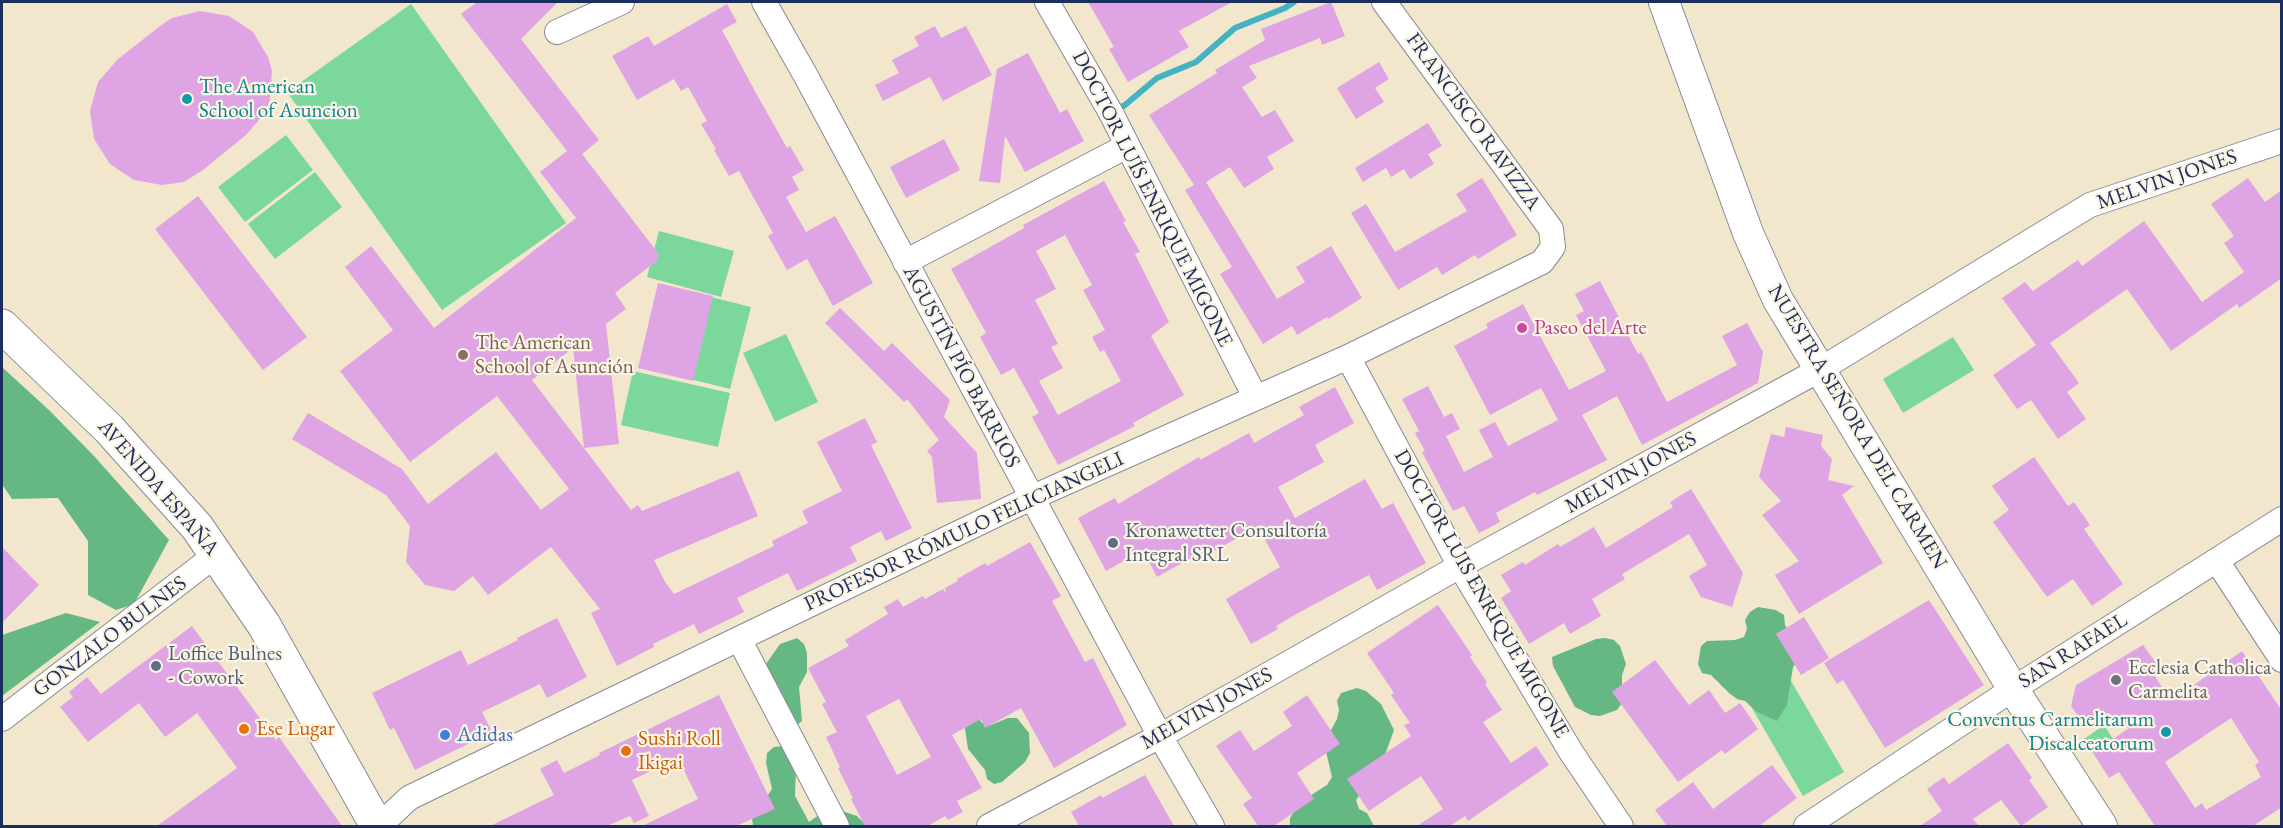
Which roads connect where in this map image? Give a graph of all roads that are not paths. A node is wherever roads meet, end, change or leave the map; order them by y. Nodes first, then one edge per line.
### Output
1 (622, 2) edge
2 (764, 2) edge
3 (1047, 2) edge
4 (1384, 2) edge
5 (1664, 2) edge
6 (557, 32) dead end
7 (2282, 141) edge
8 (1127, 146) junction
9 (1553, 247) joint
10 (905, 262) junction
11 (2, 326) edge
12 (1348, 357) junction
13 (1821, 369) junction
14 (1255, 397) junction
15 (1031, 498) junction
16 (2282, 519) edge
17 (217, 554) junction
18 (2217, 561) junction
19 (1460, 566) junction
20 (739, 639) junction
21 (2282, 660) edge
22 (2013, 689) junction
23 (2, 719) edge
24 (1160, 736) junction
25 (378, 826) edge
26 (837, 826) edge
27 (989, 826) edge
28 (1212, 826) edge
29 (1621, 826) edge
30 (1806, 826) edge
31 (2102, 826) edge

1 - 6 street
2 - 10 street, AGUSTÍN PÍO BARRIOS
3 - 8 street, DOCTOR LUÍS ENRIQUE MIGONE
4 - 9 street, FRANCISCO RAVIZZA
5 - 13 street, NUESTRA SEÑORA DEL CARMEN
7 - 13 street, MELVIN JONES
8 - 10 street
8 - 14 street, DOCTOR LUÍS ENRIQUE MIGONE
9 - 12 street, PROFESOR RÓMULO FELICIANGELI
10 - 15 street, AGUSTÍN PÍO BARRIOS
11 - 17 main road, AVENIDA ESPAÑA
12 - 14 street, PROFESOR RÓMULO FELICIANGELI
12 - 19 street, DOCTOR LUIS ENRIQUE MIGONE
13 - 19 street, MELVIN JONES
13 - 22 street, NUESTRA SEÑORA DEL CARMEN
14 - 15 street, PROFESOR RÓMULO FELICIANGELI
15 - 20 street, PROFESOR RÓMULO FELICIANGELI
15 - 24 street, AGUSTÍN PÍO BARRIOS
16 - 18 street, SAN RAFAEL
17 - 23 street, GONZALO BULNES
17 - 25 main road, AVENIDA ESPAÑA
18 - 21 street
18 - 22 street, SAN RAFAEL
19 - 24 street, MELVIN JONES
19 - 29 street, DOCTOR LUIS ENRIQUE MIGONE
20 - 25 street, PROFESOR RÓMULO FELICIANGELI
20 - 26 street
22 - 30 street, SAN RAFAEL
22 - 31 street, NUESTRA SEÑORA DEL CARMEN
24 - 27 street, MELVIN JONES
24 - 28 street, AGUSTÍN PÍO BARRIOS

